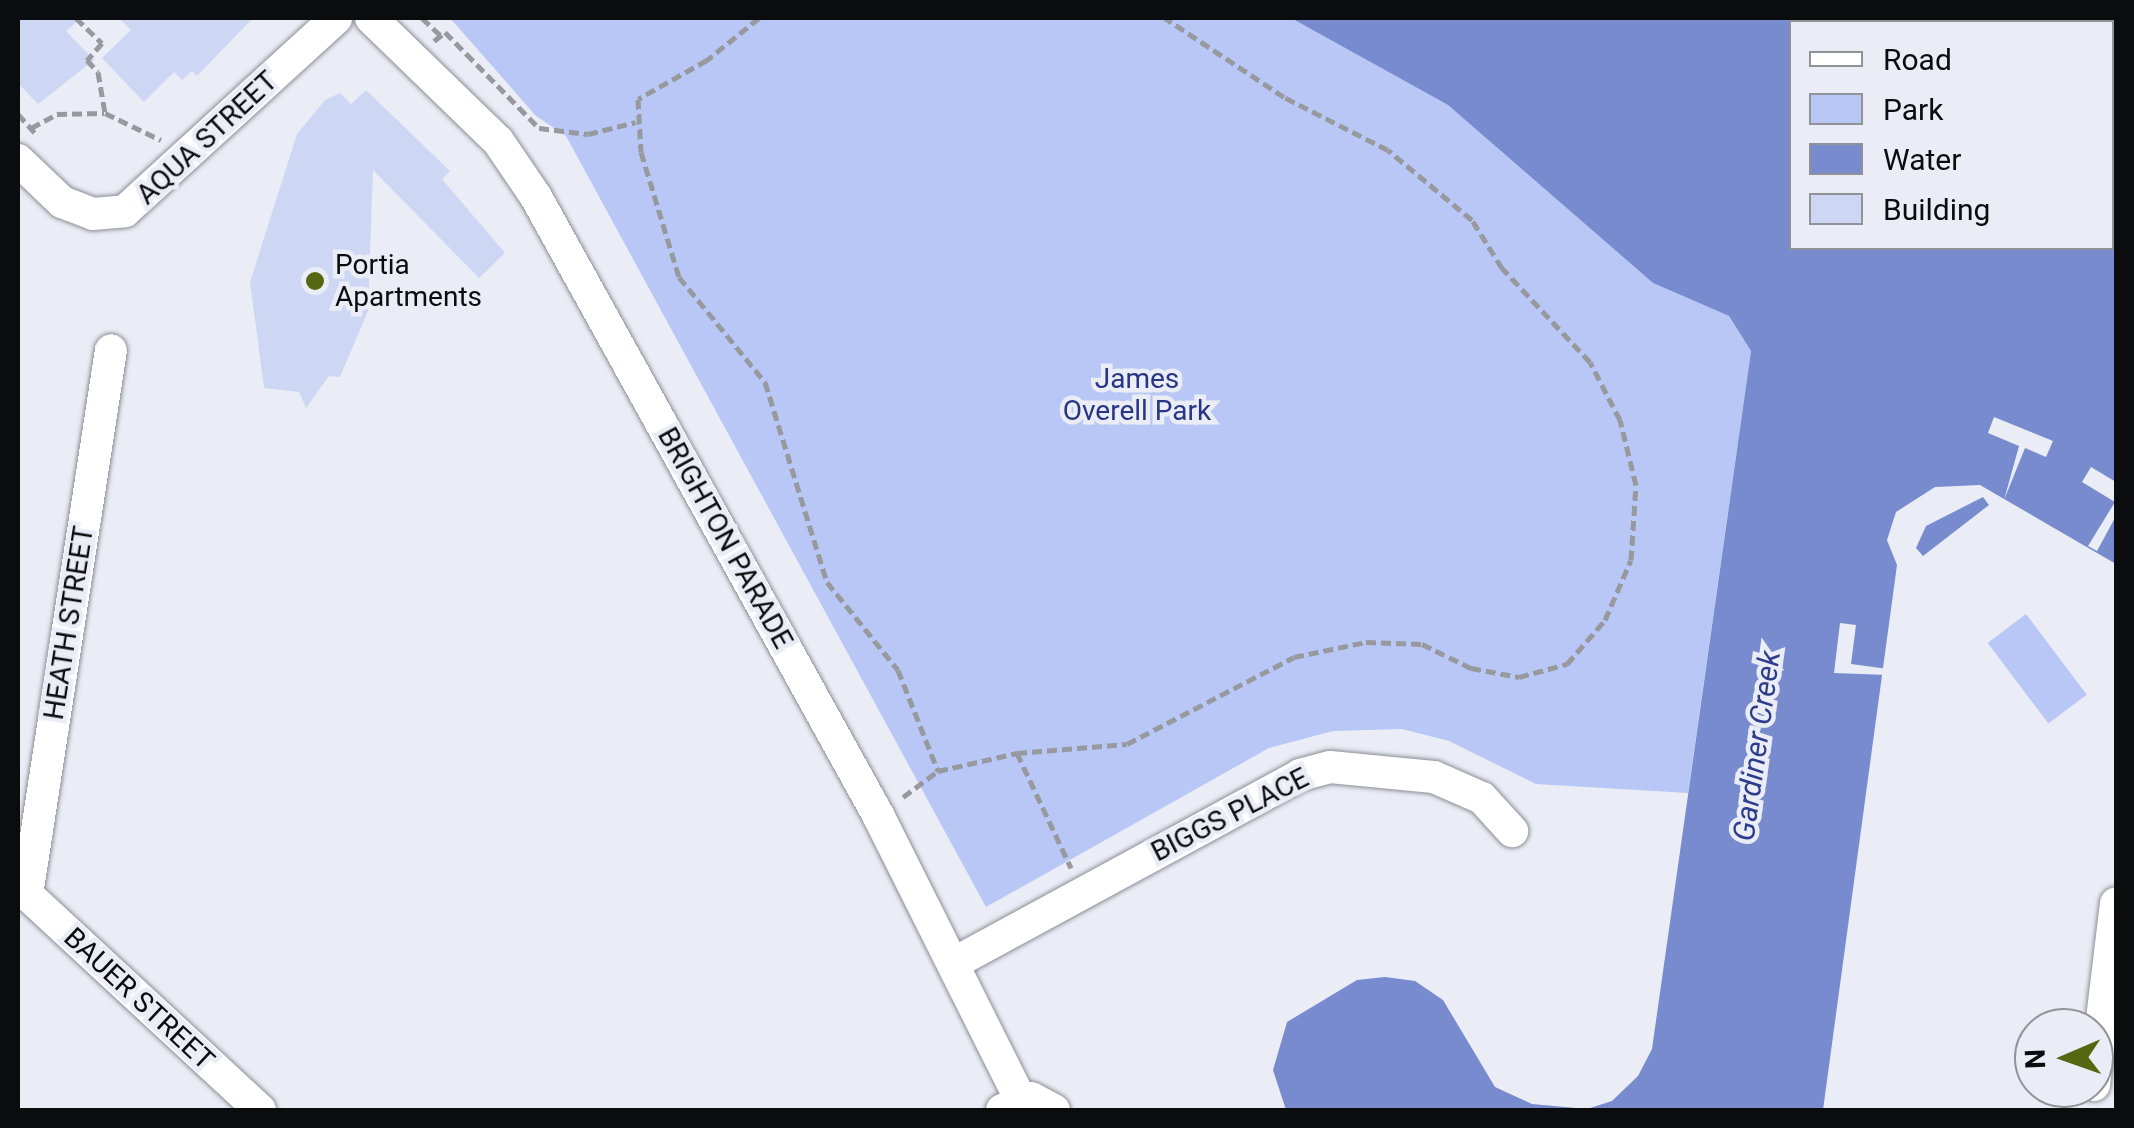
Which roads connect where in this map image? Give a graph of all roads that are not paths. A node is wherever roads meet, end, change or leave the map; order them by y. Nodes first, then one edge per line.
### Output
1 (336, 18) edge
2 (371, 18) edge
3 (30, 150) edge
4 (111, 350) dead end
5 (1512, 831) dead end
6 (22, 891) edge
7 (2116, 903) edge
8 (956, 962) junction
9 (2110, 1008) edge
10 (1011, 1105) edge
11 (260, 1110) edge
12 (1054, 1110) edge

1 - 3 street, AQUA STREET
2 - 8 street, BRIGHTON PARADE
4 - 6 street, HEATH STREET
5 - 8 street, BIGGS PLACE
6 - 11 street, BAUER STREET
7 - 9 street
8 - 10 street, BRIGHTON PARADE
10 - 12 street

